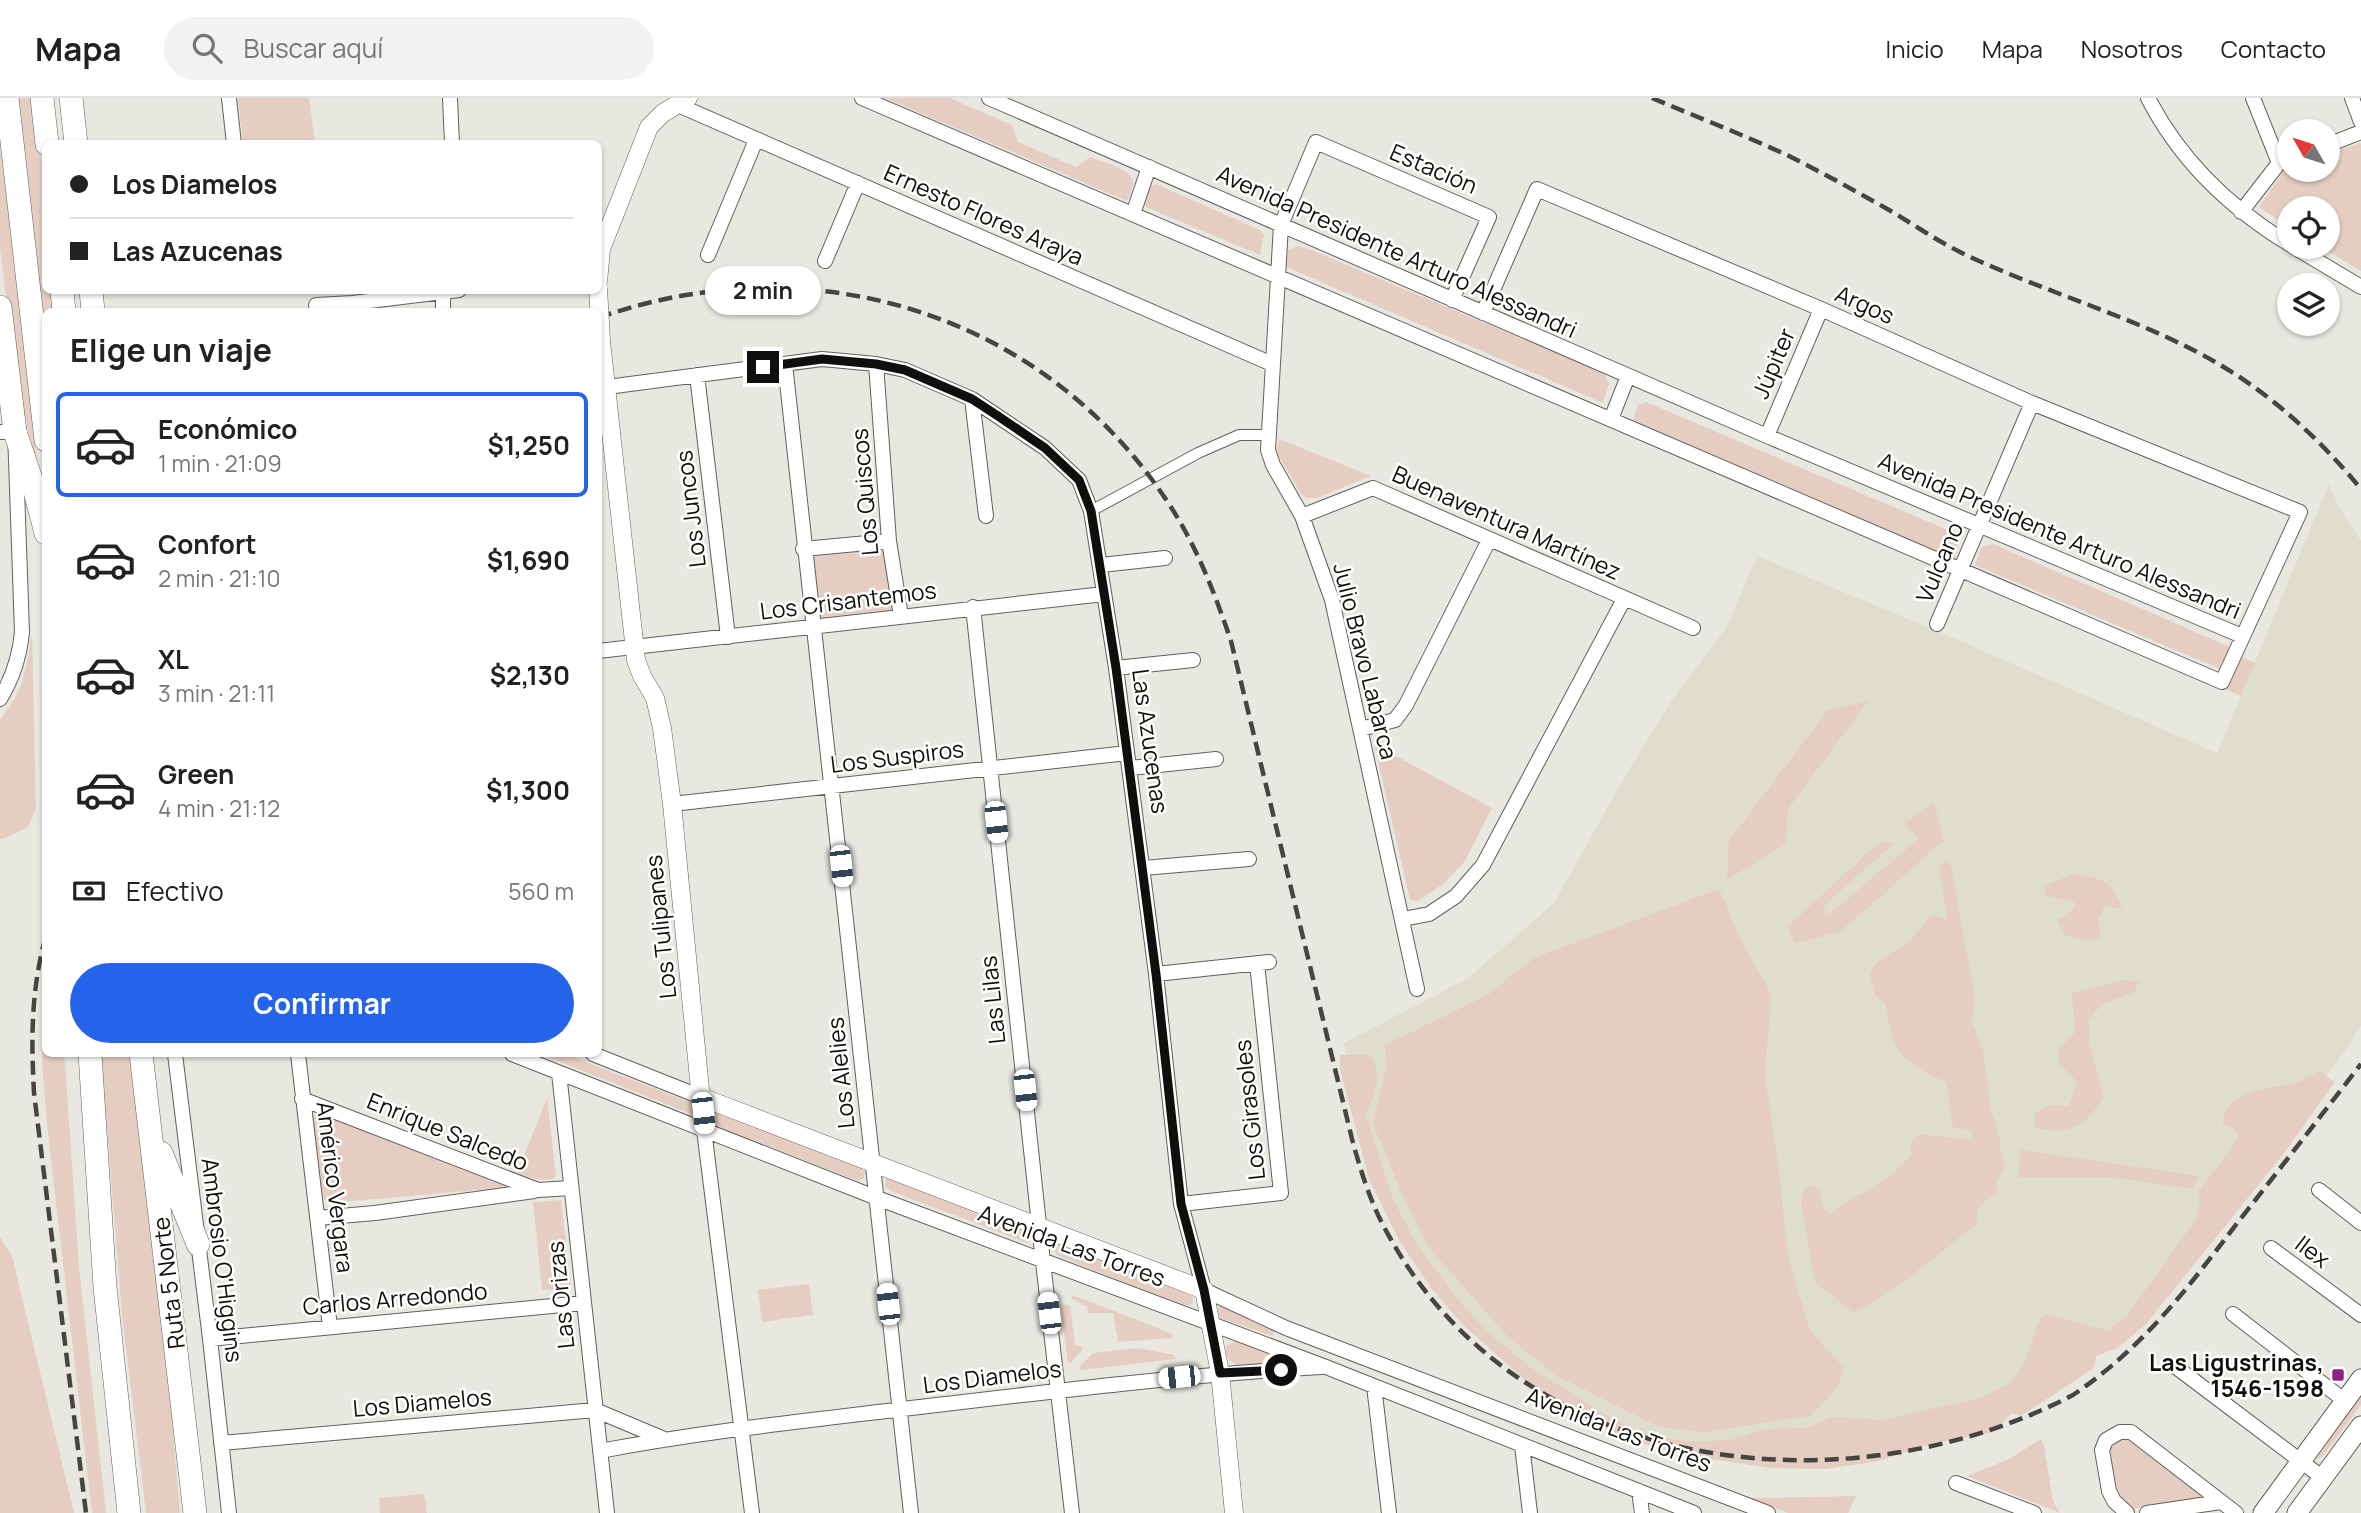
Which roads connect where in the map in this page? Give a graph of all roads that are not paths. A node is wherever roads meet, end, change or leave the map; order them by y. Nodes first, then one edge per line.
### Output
1 (7, 98) edge
2 (42, 98) edge
3 (71, 98) edge
4 (229, 98) edge
5 (450, 98) edge
6 (862, 98) edge
7 (989, 98) edge
8 (2148, 98) edge
9 (2253, 98) edge
10 (2352, 98) edge
11 (683, 102) edge
12 (2361, 122) edge
13 (2361, 132) edge
14 (47, 140) edge
15 (76, 140) edge
16 (234, 140) edge
17 (452, 140) edge
18 (2340, 140) edge
19 (756, 141) junction
20 (2277, 148) edge
21 (1149, 167) junction
22 (2277, 170) edge
23 (858, 183) junction
24 (2241, 212) junction
25 (1133, 214) junction
26 (1281, 225) junction
27 (2277, 237) edge
28 (602, 246) edge
29 (708, 255) dead end
30 (2314, 259) edge
31 (825, 261) dead end
32 (1279, 277) junction
33 (2361, 287) edge
34 (437, 294) edge
35 (1452, 300) junction
36 (316, 305) dead end
37 (0, 307) edge
38 (353, 307) edge
39 (1821, 309) junction
40 (1483, 313) junction
41 (602, 349) edge
42 (785, 364) junction
43 (876, 364) junction
44 (1272, 364) junction
45 (697, 375) junction
46 (1628, 376) junction
47 (607, 387) junction
48 (972, 399) junction
49 (2032, 403) junction
50 (42, 405) edge
51 (1611, 419) junction
52 (7, 432) edge
53 (1268, 435) junction
54 (1767, 436) junction
55 (1091, 511) junction
56 (986, 516) dead end
57 (1302, 516) junction
58 (42, 518) edge
59 (1979, 526) junction
60 (1489, 540) junction
61 (889, 541) junction
62 (803, 549) junction
63 (1164, 558) dead end
64 (1101, 565) junction
65 (1960, 569) junction
66 (1104, 594) junction
67 (1624, 598) junction
68 (973, 607) junction
69 (901, 616) junction
70 (1937, 624) dead end
71 (813, 628) junction
72 (1693, 628) dead end
73 (2242, 636) junction
74 (728, 637) junction
75 (634, 647) junction
76 (602, 650) edge
77 (16, 659) junction
78 (0, 660) edge
79 (1193, 660) dead end
80 (1116, 668) junction
81 (0, 699) edge
82 (1361, 729) junction
83 (1127, 753) junction
84 (1216, 759) dead end
85 (990, 768) junction
86 (1130, 768) junction
87 (833, 786) junction
88 (672, 804) junction
89 (1249, 859) dead end
90 (1143, 868) junction
91 (1403, 919) junction
92 (1156, 974) junction
93 (1416, 989) dead end
94 (90, 1057) edge
95 (141, 1057) edge
96 (175, 1057) edge
97 (298, 1057) edge
98 (530, 1057) edge
99 (601, 1057) edge
100 (559, 1073) junction
101 (701, 1097) junction
102 (302, 1099) junction
103 (151, 1126) junction
104 (704, 1130) junction
105 (872, 1162) junction
106 (571, 1188) junction
107 (2319, 1190) dead end
108 (538, 1191) junction
109 (877, 1198) junction
110 (1181, 1204) junction
111 (317, 1218) junction
112 (2361, 1223) edge
113 (1039, 1225) junction
114 (198, 1244) junction
115 (2271, 1248) dead end
116 (1043, 1262) junction
117 (1204, 1290) junction
118 (583, 1303) junction
119 (2233, 1314) dead end
120 (2361, 1315) edge
121 (1212, 1323) junction
122 (330, 1327) junction
123 (211, 1339) junction
124 (1326, 1367) junction
125 (2176, 1367) dead end
126 (1220, 1373) junction
127 (2361, 1379) edge
128 (1374, 1386) junction
129 (1059, 1390) junction
130 (2345, 1401) junction
131 (595, 1410) junction
132 (899, 1410) junction
133 (2361, 1426) edge
134 (743, 1428) junction
135 (664, 1439) junction
136 (221, 1443) junction
137 (1522, 1445) junction
138 (600, 1451) junction
139 (2301, 1461) junction
140 (2323, 1478) junction
141 (1956, 1483) dead end
142 (1639, 1491) junction
143 (2221, 1503) junction
144 (1765, 1512) edge
145 (129, 1513) edge
146 (195, 1513) edge
147 (229, 1513) edge
148 (607, 1513) edge
149 (752, 1513) edge
150 (911, 1513) edge
151 (1072, 1513) edge
152 (1234, 1513) edge
153 (1389, 1513) edge
154 (1530, 1513) edge
155 (1642, 1513) edge
156 (1695, 1513) edge
157 (2034, 1513) edge
158 (2127, 1513) edge
159 (2147, 1513) edge
160 (2236, 1513) edge
161 (2263, 1513) edge
162 (2297, 1513) edge

1 - 50 main road
2 - 14 main road
3 - 15 main road
4 - 16 street
5 - 17 street
6 - 25 street, Avenida Presidente Arturo Alessandri
7 - 21 street, Avenida Presidente Arturo Alessandri
8 - 24 street
9 - 20 street
10 - 12 street
11 - 19 street, Ernesto Flores Araya
11 - 28 street
13 - 18 street
19 - 23 street, Ernesto Flores Araya
19 - 29 street
21 - 25 street
21 - 26 street, Avenida Presidente Arturo Alessandri
22 - 24 street
23 - 31 street
23 - 44 street, Ernesto Flores Araya
24 - 27 street
25 - 32 street, Avenida Presidente Arturo Alessandri
26 - 32 street, Julio Bravo Labarca
26 - 35 street, Avenida Presidente Arturo Alessandri
26 - 35 street, Estación
30 - 33 street
32 - 44 street, Julio Bravo Labarca
32 - 51 street, Avenida Presidente Arturo Alessandri
34 - 38 street
35 - 40 street, Avenida Presidente Arturo Alessandri
36 - 38 street
37 - 52 main road
39 - 40 street, Argos
39 - 49 street, Argos
39 - 54 street, Júpiter
40 - 46 street, Avenida Presidente Arturo Alessandri
41 - 47 street, Los Tulipanes, bridge
42 - 43 street, Las Azucenas
42 - 45 street, Las Azucenas
42 - 62 street, Los Alelies
43 - 48 street, Las Azucenas
43 - 61 street, Los Quiscos
44 - 53 street, Julio Bravo Labarca
45 - 47 street, Las Azucenas
45 - 74 street, Los Juncos
46 - 51 street
46 - 54 street, Avenida Presidente Arturo Alessandri
47 - 75 street, Los Tulipanes
48 - 55 street, Las Azucenas
48 - 56 street
49 - 59 street, Vulcano
49 - 73 street, Argos
51 - 65 street, Avenida Presidente Arturo Alessandri
52 - 58 main road
52 - 77 street
53 - 55 street
53 - 57 street, Julio Bravo Labarca
54 - 59 street, Avenida Presidente Arturo Alessandri
55 - 64 street, Las Azucenas
57 - 60 street, Buenaventura Martínez
57 - 82 street, Julio Bravo Labarca
59 - 65 street, Vulcano
59 - 73 street, Avenida Presidente Arturo Alessandri
60 - 67 street, Buenaventura Martínez
60 - 82 street
61 - 62 street
61 - 69 street, Los Quiscos
62 - 71 street, Los Alelies
63 - 64 street
64 - 66 street, Las Azucenas
65 - 70 street, Vulcano
65 - 73 street, Avenida Presidente Arturo Alessandri
66 - 68 street, Los Crisantemos
66 - 80 street, Las Azucenas
67 - 72 street, Buenaventura Martínez
67 - 91 street
68 - 69 street, Los Crisantemos
68 - 85 street, Las Lilas
69 - 71 street, Los Crisantemos
71 - 74 street, Los Crisantemos
71 - 87 street, Los Alelies
74 - 75 street, Los Crisantemos
75 - 76 street, Los Crisantemos
75 - 88 street, Los Tulipanes
77 - 78 street
77 - 81 street
79 - 80 street
80 - 83 street, Las Azucenas
82 - 91 street, Julio Bravo Labarca
83 - 85 street, Los Suspiros
83 - 86 street, Las Azucenas
84 - 86 street
85 - 87 street, Los Suspiros
85 - 113 street, Las Lilas
86 - 90 street, Las Azucenas
87 - 88 street, Los Suspiros
87 - 105 street, Los Alelies
88 - 101 street, Los Tulipanes
89 - 90 street
90 - 92 street, Las Azucenas
91 - 93 street, Julio Bravo Labarca
92 - 110 street, Las Azucenas
92 - 110 street, Los Girasoles
94 - 145 main road
95 - 103 main road, Ruta 5 Norte
96 - 114 street, Ambrosio O'Higgins
97 - 102 street, Américo Vergara
98 - 100 street, Avenida Las Torres
99 - 101 street, Avenida Las Torres
100 - 104 street, Avenida Las Torres
100 - 106 street, Las Orizas
101 - 104 street, Los Tulipanes
101 - 105 street, Avenida Las Torres
102 - 108 street, Enrique Salcedo
102 - 111 street, Américo Vergara
103 - 114 main road
103 - 146 main road, Ruta 5 Norte
104 - 109 street, Avenida Las Torres
104 - 134 street, Los Tulipanes
105 - 109 street, Los Alelies
105 - 113 street, Avenida Las Torres
106 - 108 street, Enrique Salcedo
106 - 118 street, Las Orizas
107 - 112 street
108 - 111 street, Enrique Salcedo
109 - 116 street, Avenida Las Torres
109 - 132 street, Los Alelies
110 - 117 street, Las Azucenas
111 - 122 street, Américo Vergara
113 - 116 street, Las Lilas
113 - 117 street, Avenida Las Torres
114 - 123 street, Ambrosio O'Higgins
115 - 120 street, Ilex
116 - 121 street, Avenida Las Torres
116 - 129 street, Las Lilas
117 - 121 street, Las Azucenas
117 - 144 street, Avenida Las Torres
118 - 122 street, Carlos Arredondo
118 - 131 street, Las Orizas
119 - 130 street
121 - 124 street, Avenida Las Torres
121 - 126 street, Las Azucenas
122 - 123 street, Carlos Arredondo
123 - 136 street, Ambrosio O'Higgins
124 - 126 street, Los Diamelos
124 - 128 street, Avenida Las Torres
125 - 139 street
126 - 129 street, Los Diamelos
126 - 152 street, Las Azucenas
127 - 130 main road
128 - 137 street, Avenida Las Torres
128 - 153 street
129 - 132 street, Los Diamelos
129 - 151 street, Las Lilas
130 - 139 main road
131 - 135 street, Los Diamelos
131 - 136 street, Los Diamelos
131 - 138 street, Las Orizas
132 - 134 street, Los Diamelos
132 - 150 street, Los Alelies
133 - 140 main road
134 - 135 street, Los Diamelos
134 - 149 street, Los Tulipanes
135 - 138 street, Los Diamelos
136 - 147 street, Ambrosio O'Higgins
137 - 142 street, Avenida Las Torres
137 - 154 street
138 - 148 street, Las Orizas
139 - 140 street
139 - 161 main road
140 - 162 main road
141 - 157 street
142 - 155 street
142 - 156 street, Avenida Las Torres
143 - 158 street
143 - 159 street
143 - 160 street

